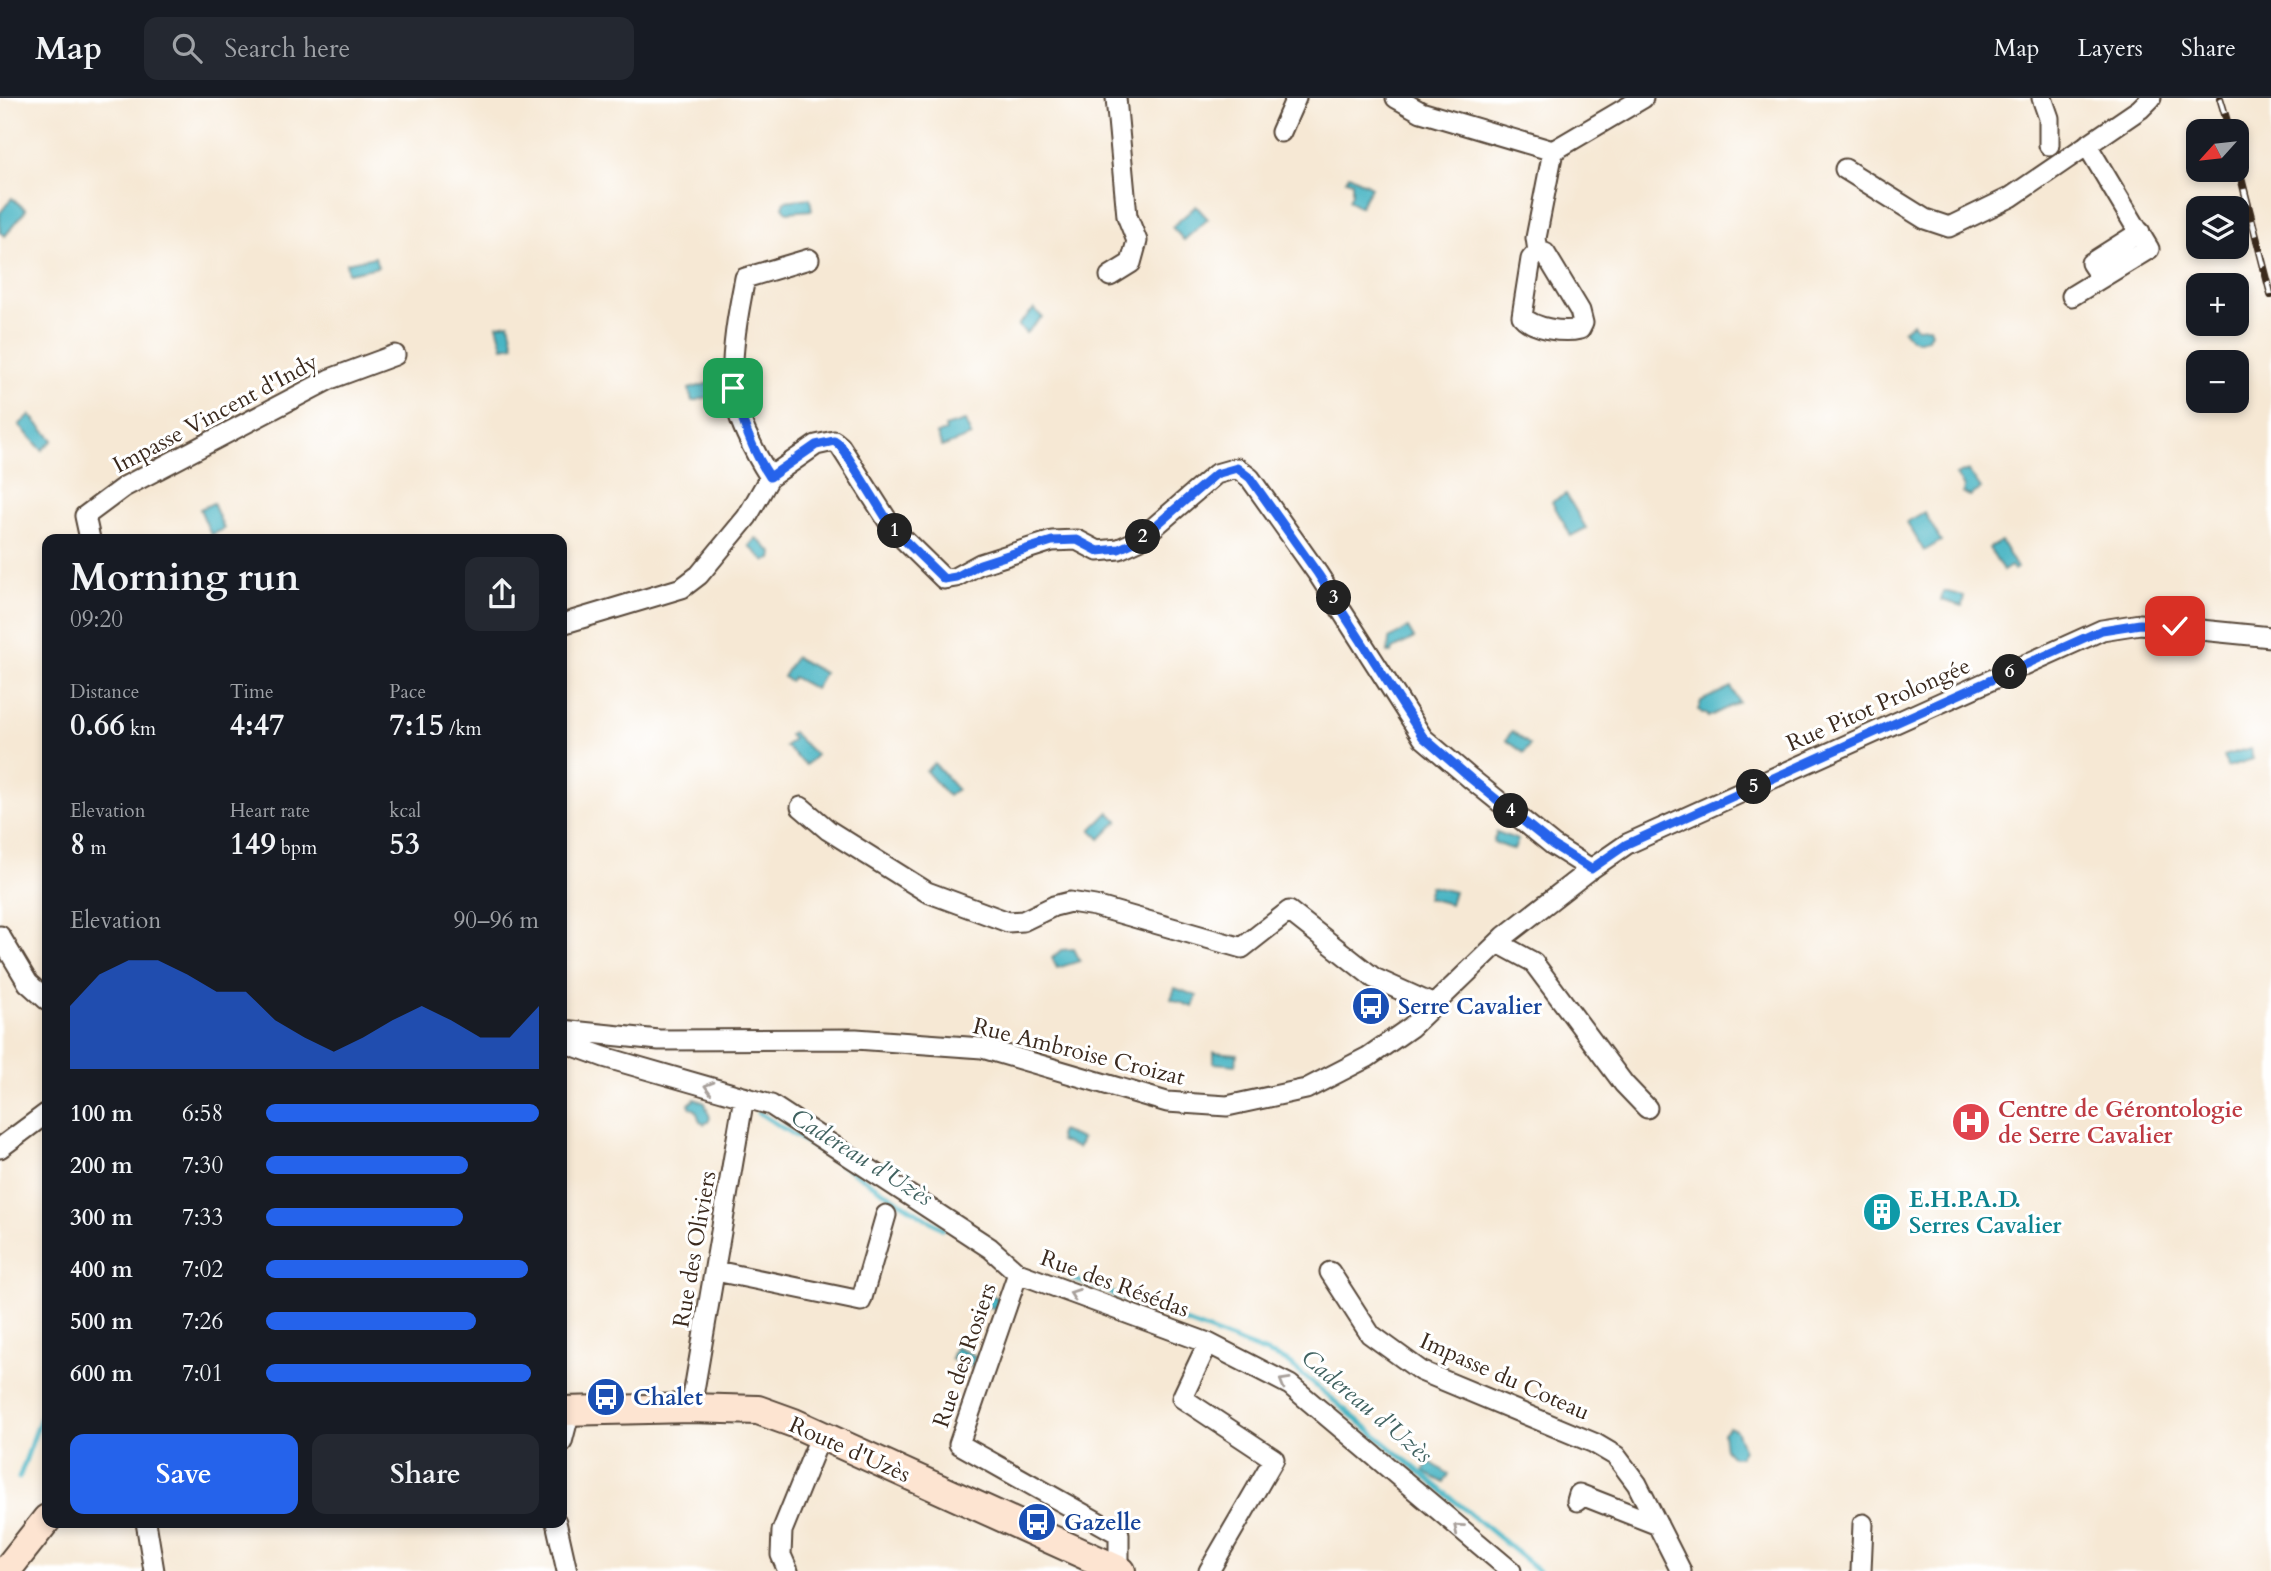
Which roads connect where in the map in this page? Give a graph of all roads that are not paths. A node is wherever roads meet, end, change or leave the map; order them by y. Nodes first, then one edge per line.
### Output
1 (1116, 98) edge
2 (1296, 98) edge
3 (1396, 98) edge
4 (1643, 98) edge
5 (2042, 98) edge
6 (2144, 102) edge
7 (1281, 132) dead end
8 (2049, 145) dead end
9 (2087, 145) junction
10 (1553, 151) junction
11 (1845, 169) dead end
12 (1538, 251) dead end
13 (809, 259) dead end
14 (1110, 276) dead end
15 (2072, 296) dead end
16 (395, 355) dead end
17 (770, 477) junction
18 (89, 534) edge
19 (567, 622) edge
20 (2271, 637) edge
21 (801, 807) dead end
22 (1591, 869) junction
23 (0, 936) edge
24 (1498, 943) junction
25 (42, 996) edge
26 (1434, 1005) junction
27 (567, 1031) edge
28 (567, 1042) edge
29 (744, 1097) junction
30 (1647, 1108) dead end
31 (42, 1117) edge
32 (0, 1148) edge
33 (886, 1215) dead end
34 (716, 1271) junction
35 (1330, 1272) dead end
36 (1018, 1273) junction
37 (1208, 1343) junction
38 (691, 1408) junction
39 (567, 1411) edge
40 (821, 1435) junction
41 (1577, 1502) dead end
42 (1863, 1524) dead end
43 (42, 1525) edge
44 (1658, 1525) junction
45 (147, 1528) edge
46 (557, 1528) edge
47 (7, 1568) edge
48 (1119, 1570) edge
49 (154, 1571) edge
50 (567, 1571) edge
51 (788, 1571) edge
52 (1209, 1571) edge
53 (1511, 1571) edge
54 (1681, 1571) edge
55 (1861, 1571) edge

1 - 14 street
2 - 7 street
3 - 10 street
4 - 10 street
5 - 8 street
6 - 9 street
9 - 11 street
9 - 15 street
10 - 12 street
13 - 17 street
16 - 18 street, Impasse Vincent d'Indy
17 - 19 street
17 - 22 street
20 - 22 street, Rue Pitot Prolongée
21 - 26 street
22 - 24 street, Rue Ambroise Croizat
23 - 25 street
24 - 26 street, Rue Ambroise Croizat
24 - 30 street
26 - 27 street, Rue Ambroise Croizat
29 -> 28 street, Rue des Résédas
29 - 34 street, Rue des Oliviers
29 - 36 street, Rue des Résédas
31 - 32 street
33 - 34 street
34 - 38 street, Rue des Oliviers
35 - 44 street, Impasse du Coteau
37 -> 36 street, Rue des Résédas
36 - 48 street, Rue des Rosiers
37 - 52 street
53 -> 37 street, Rue des Résédas
38 - 39 main road, Route d'Uzès
38 - 40 main road, Route d'Uzès
40 - 48 main road, Route d'Uzès
40 - 51 street
41 - 44 street
42 - 55 street
43 - 47 main road
44 - 54 street, Impasse du Coteau
45 - 49 street
46 - 50 street

